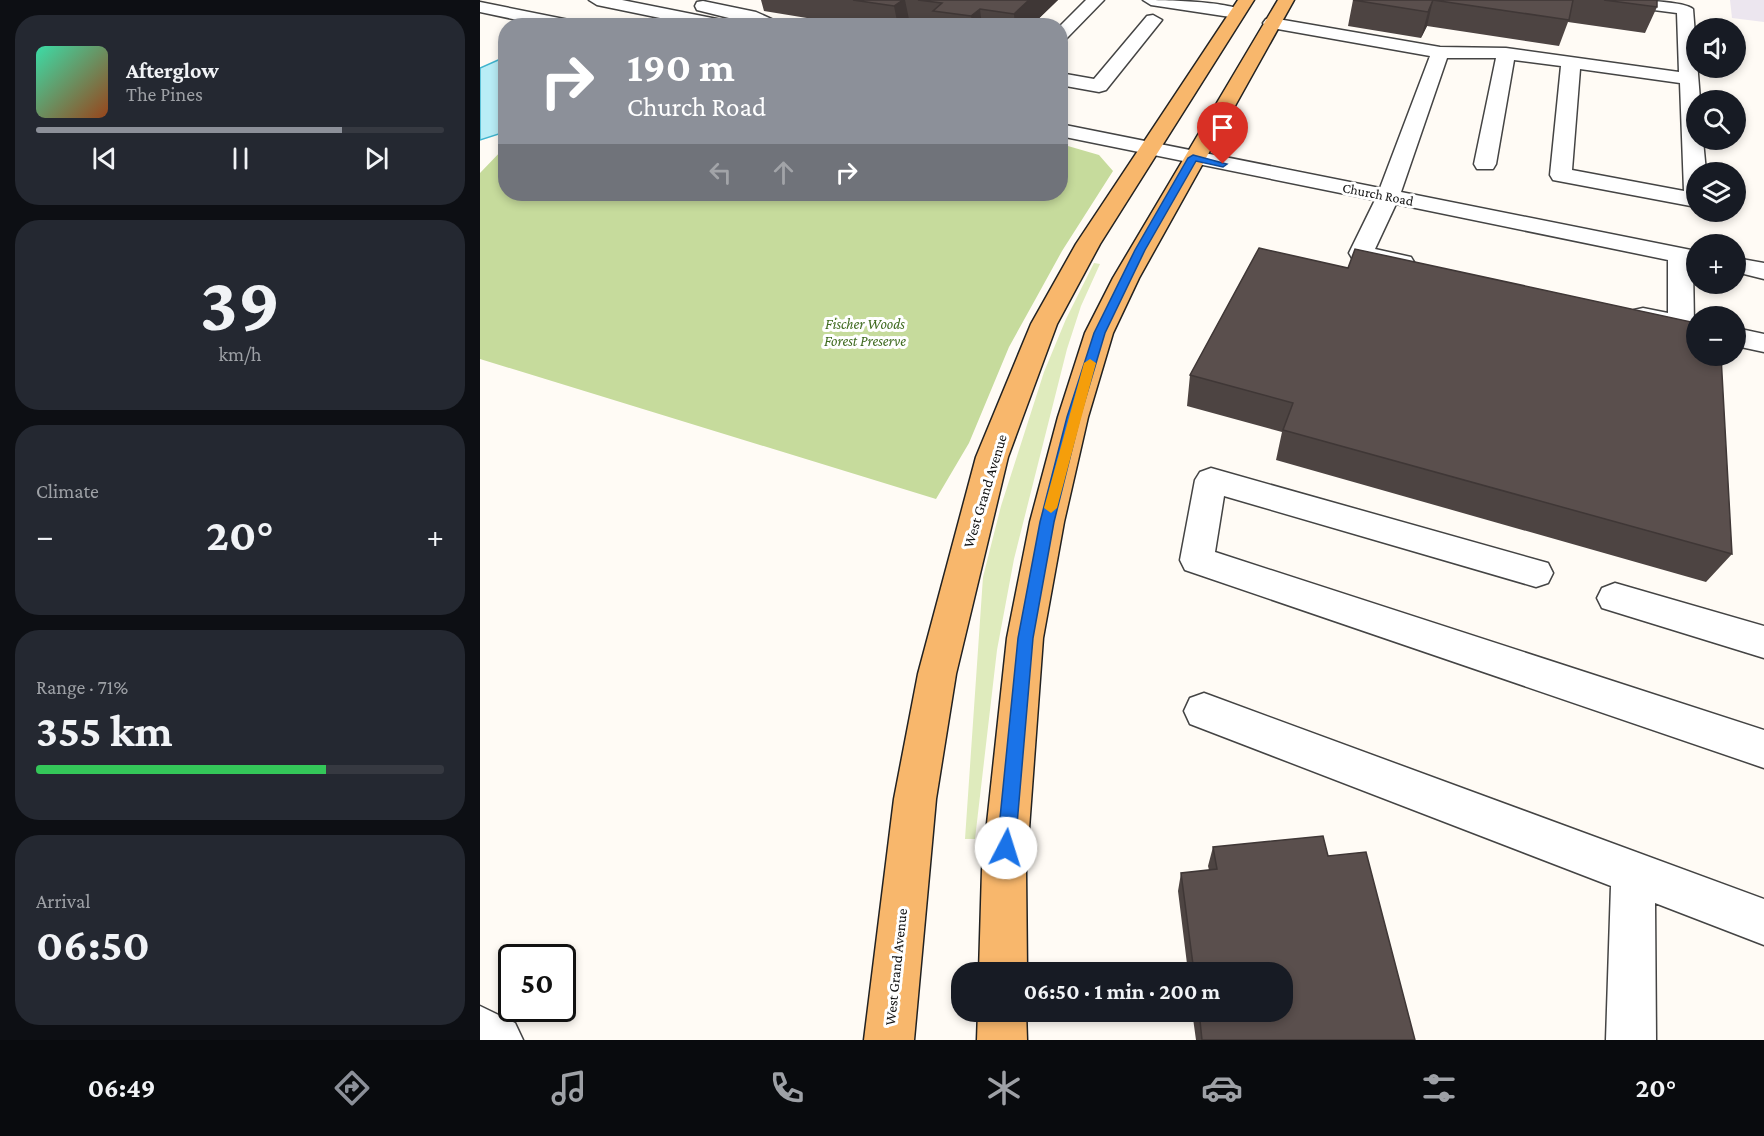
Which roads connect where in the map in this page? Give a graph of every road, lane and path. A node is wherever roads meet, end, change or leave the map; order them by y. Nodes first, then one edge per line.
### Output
1 (533, 0) edge
2 (597, 0) edge
3 (672, 0) edge
4 (1096, 0) edge
5 (1151, 0) edge
6 (1286, 0) edge
7 (1615, 0) edge
8 (766, 5) dead end
9 (1241, 6) edge
10 (480, 8) edge
11 (514, 14) junction
12 (750, 16) junction
13 (534, 18) edge
14 (688, 18) edge
15 (746, 18) edge
16 (756, 18) edge
17 (1153, 20) dead end
18 (1272, 23) junction
19 (1068, 26) edge
20 (1440, 52) junction
21 (1506, 53) junction
22 (1571, 62) junction
23 (1689, 79) junction
24 (1068, 80) edge
25 (1068, 132) edge
26 (1148, 149) junction
27 (1193, 158) junction
28 (1694, 162) edge
29 (1485, 164) dead end
30 (1388, 196) junction
31 (1686, 196) edge
32 (1686, 256) edge
33 (1429, 268) edge
34 (1746, 268) edge
35 (1764, 271) edge
36 (1624, 312) edge
37 (1686, 325) edge
38 (1746, 339) edge
39 (1764, 343) edge
40 (1536, 573) dead end
41 (1615, 598) dead end
42 (1764, 642) edge
43 (1204, 711) dead end
44 (1764, 749) edge
45 (1633, 872) junction
46 (1764, 922) edge
47 (1003, 962) edge
48 (1002, 1022) edge
49 (480, 1031) edge
50 (498, 1040) edge
51 (889, 1040) edge
52 (1002, 1040) edge
53 (1631, 1040) edge

1 - 11 street
2 - 14 street
3 - 12 street
4 - 19 street
5 - 9 street
6 - 18 main road
7 - 23 street
8 - 12 street
9 - 26 main road, West Grand Avenue
10 - 11 street
11 - 13 street
12 - 15 street
12 - 16 street
17 - 24 street
18 - 20 street
18 - 27 main road
20 - 21 street
20 - 30 street
21 - 22 street
21 - 29 street
22 - 23 street
22 - 31 street
23 - 28 street
25 - 26 street, Church Road
26 - 27 street, Church Road
26 - 51 main road, West Grand Avenue
27 - 30 street, Church Road
27 - 47 main road
30 - 32 street, Church Road
30 - 33 street
34 - 35 street
36 - 37 street
38 - 39 street
40 - 44 street
41 - 42 street
43 - 45 street
45 - 46 street
45 - 53 street
48 - 52 main road
49 - 50 street

